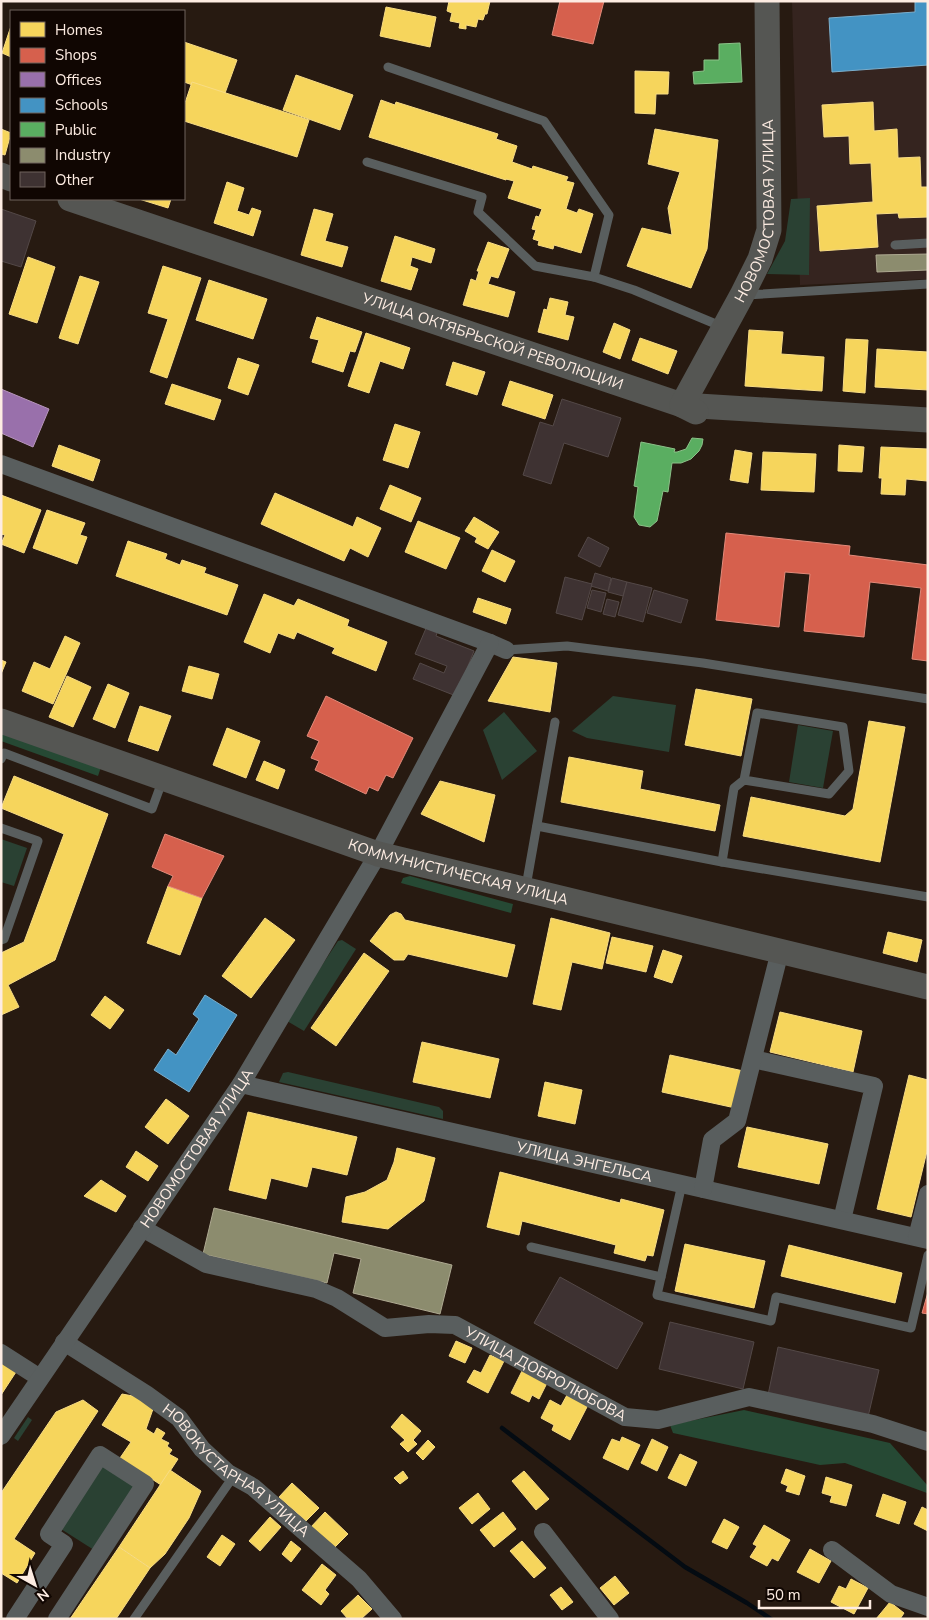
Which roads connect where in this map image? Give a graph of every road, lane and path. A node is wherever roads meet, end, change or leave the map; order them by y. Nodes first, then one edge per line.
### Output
1 (767, 1) edge
2 (388, 68) dead end
3 (367, 162) dead end
4 (73, 200) edge
5 (928, 243) edge
6 (895, 245) dead end
7 (594, 277) junction
8 (928, 284) edge
9 (742, 295) junction
10 (723, 327) junction
11 (682, 405) junction
12 (928, 420) edge
13 (928, 429) edge
14 (1, 464) edge
15 (498, 646) junction
16 (928, 700) edge
17 (1, 721) edge
18 (555, 722) dead end
19 (1, 759) edge
20 (163, 778) junction
21 (744, 780) junction
22 (537, 826) junction
23 (1, 828) edge
24 (378, 854) junction
25 (722, 862) junction
26 (527, 881) dead end
27 (928, 897) edge
28 (1, 940) edge
29 (780, 951) junction
30 (928, 987) edge
31 (753, 1059) junction
32 (241, 1084) junction
33 (682, 1184) junction
34 (703, 1189) junction
35 (928, 1194) edge
36 (842, 1220) junction
37 (142, 1228) junction
38 (922, 1238) edge
39 (531, 1247) dead end
40 (928, 1255) edge
41 (661, 1277) junction
42 (64, 1342) junction
43 (1, 1353) edge
44 (40, 1378) junction
45 (1, 1436) edge
46 (928, 1442) edge
47 (233, 1477) junction
48 (543, 1532) dead end
49 (832, 1550) dead end
50 (928, 1608) edge
51 (15, 1619) edge
52 (57, 1619) edge
53 (134, 1619) edge
54 (392, 1619) edge
55 (610, 1619) edge

1 - 9 street, НОВОМОСТОВАЯ УЛИЦА
2 - 7 lane
3 - 7 lane
4 - 11 street, УЛИЦА ОКТЯБРЬСКОЙ РЕВОЛЮЦИИ
5 - 6 lane
7 - 10 lane
8 - 9 lane
9 - 10 street, НОВОМОСТОВАЯ УЛИЦА
10 - 11 street, НОВОМОСТОВАЯ УЛИЦА
11 - 12 street, УЛИЦА ОКТЯБРЬСКОЙ РЕВОЛЮЦИИ
11 - 13 street
14 - 15 street
15 - 16 lane
15 - 24 street, НОВОМОСТОВАЯ УЛИЦА
17 - 20 street, КОММУНИСТИЧЕСКАЯ УЛИЦА
18 - 22 lane
19 - 20 lane
20 - 24 street, КОММУНИСТИЧЕСКАЯ УЛИЦА
21 - 21 lane
21 - 25 lane
22 - 25 lane
22 - 26 lane
23 - 28 lane
24 - 29 street, КОММУНИСТИЧЕСКАЯ УЛИЦА
24 - 32 street, НОВОМОСТОВАЯ УЛИЦА
25 - 27 lane
29 - 30 street, КОММУНИСТИЧЕСКАЯ УЛИЦА
29 - 31 street
31 - 34 street
31 - 36 street
32 - 33 street, УЛИЦА ЭНГЕЛЬСА
32 - 37 street, НОВОМОСТОВАЯ УЛИЦА
33 - 34 street, УЛИЦА ЭНГЕЛЬСА
33 - 41 lane
34 - 36 street, УЛИЦА ЭНГЕЛЬСА
35 - 38 street
36 - 38 street, УЛИЦА ЭНГЕЛЬСА
37 - 42 street, НОВОМОСТОВАЯ УЛИЦА
37 - 46 street, УЛИЦА ДОБРОЛЮБОВА
39 - 41 lane
40 - 41 lane
42 - 44 street, НОВОМОСТОВАЯ УЛИЦА
42 - 47 street, НОВОКУСТАРНАЯ УЛИЦА
43 - 44 street
44 - 45 street, НОВОМОСТОВАЯ УЛИЦА
47 - 53 lane
47 - 54 street, НОВОКУСТАРНАЯ УЛИЦА
48 - 55 street
49 - 50 street
51 - 52 street

